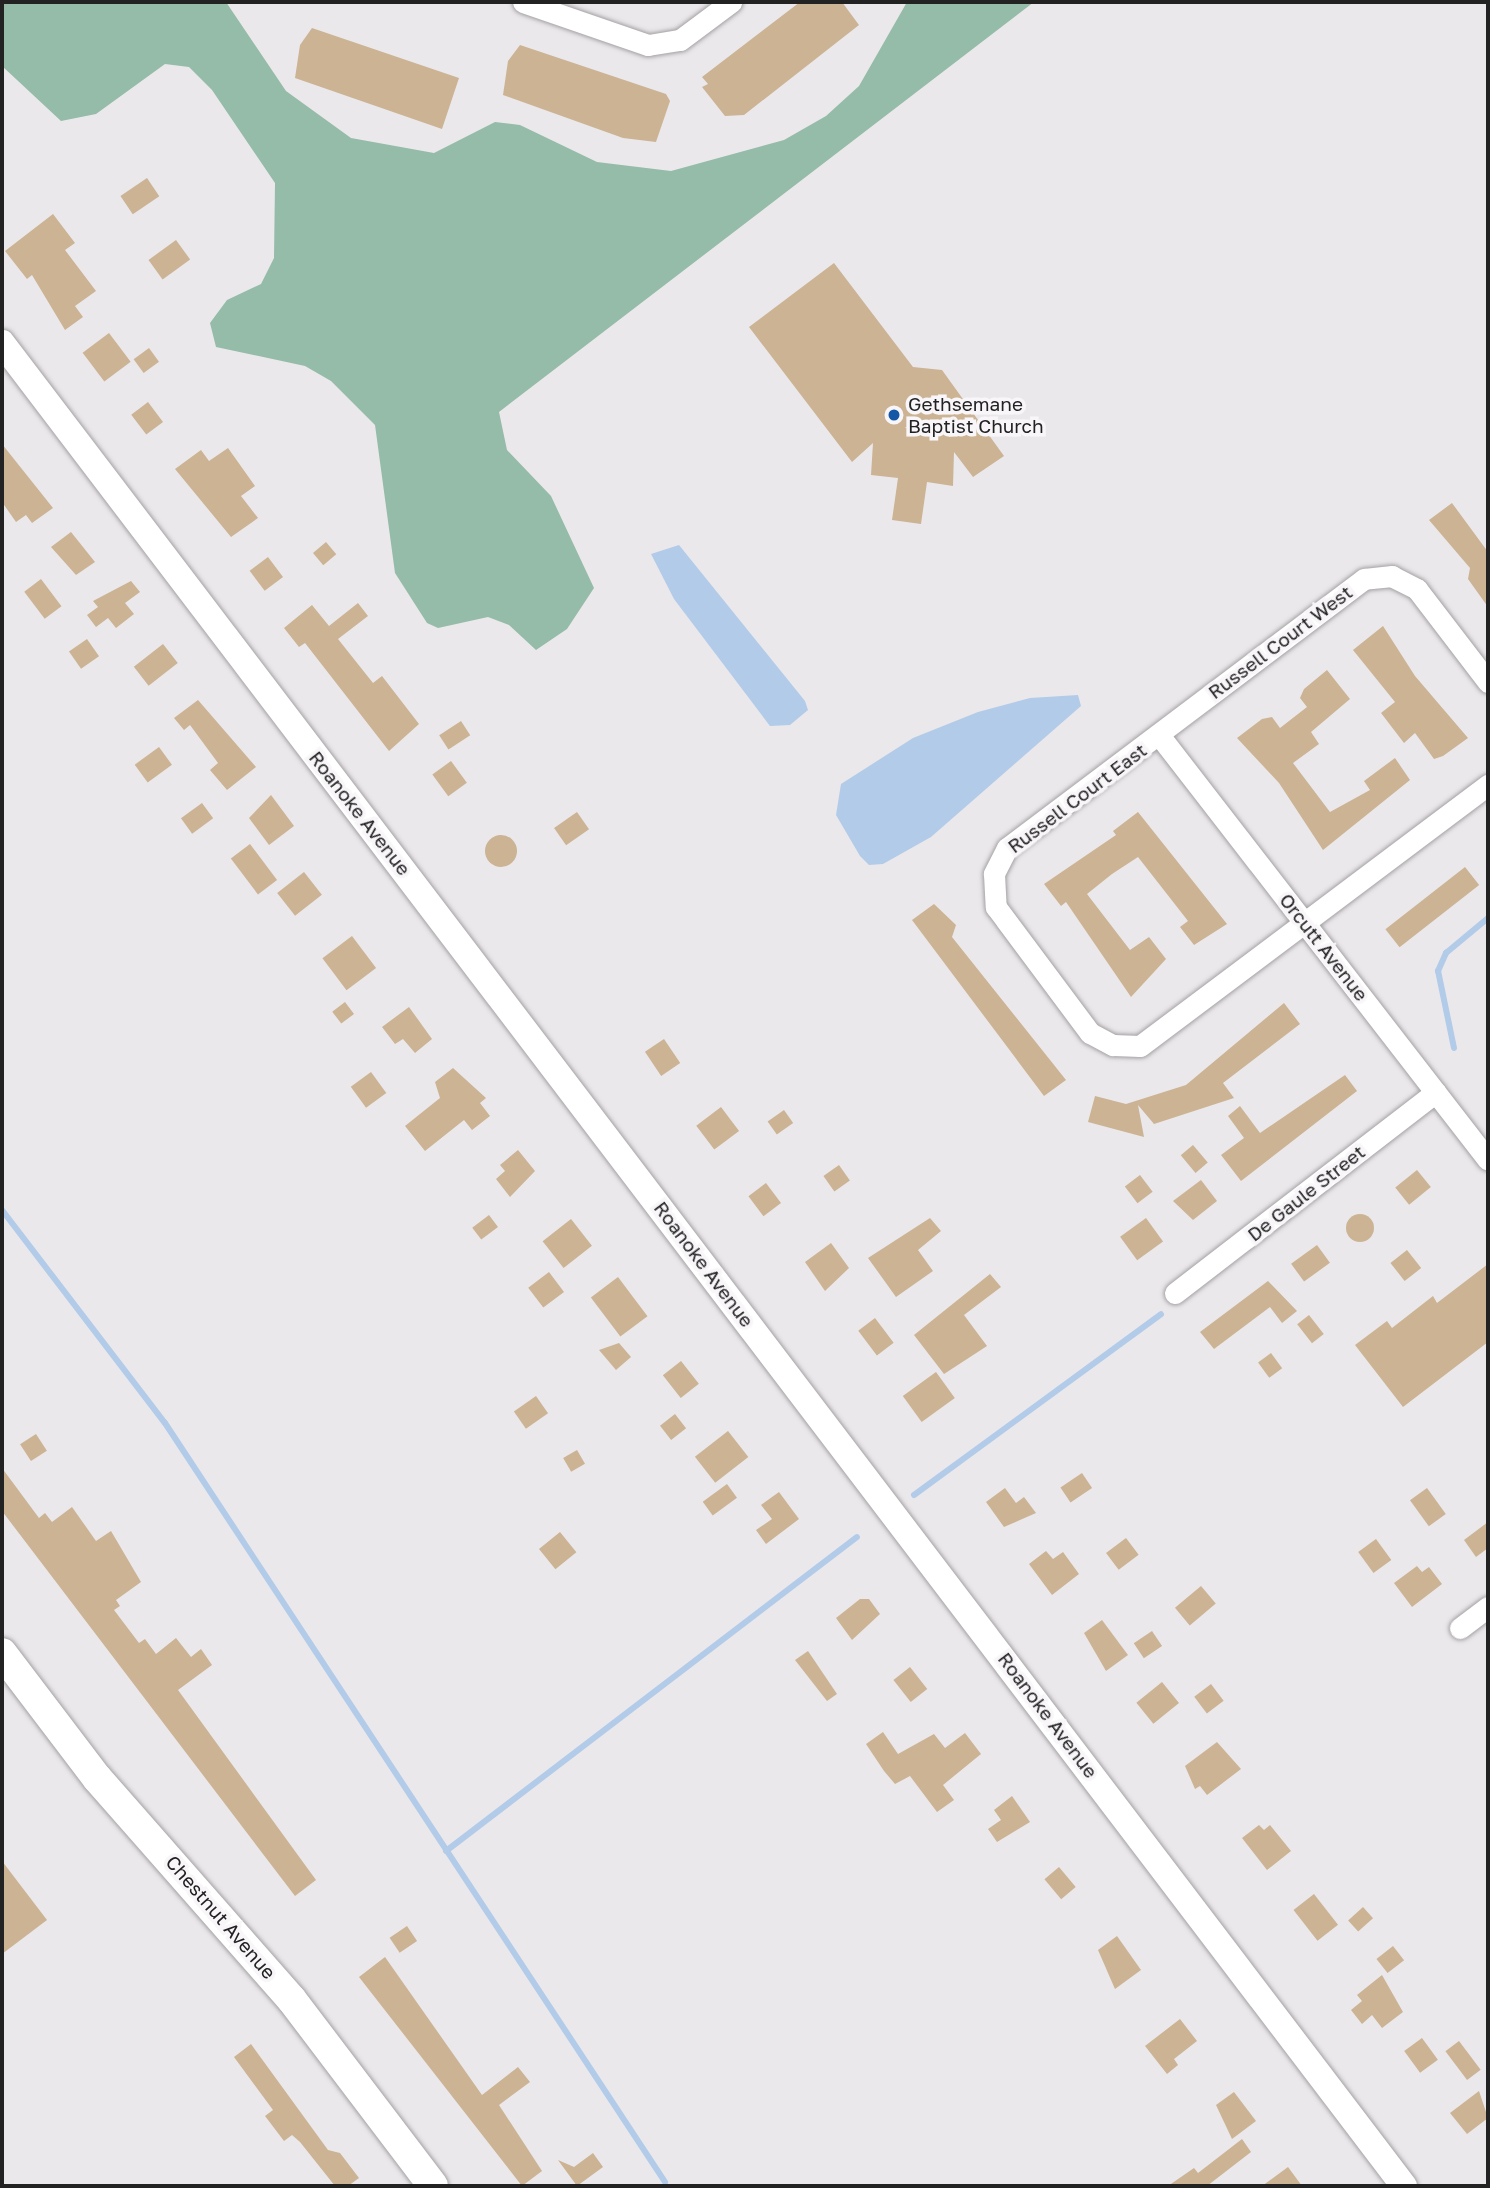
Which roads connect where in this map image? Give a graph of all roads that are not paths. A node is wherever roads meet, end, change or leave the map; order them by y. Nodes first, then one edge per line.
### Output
1 (523, 2) edge
2 (731, 2) edge
3 (2, 343) edge
4 (1488, 682) edge
5 (1159, 735) junction
6 (1488, 785) edge
7 (1306, 925) junction
8 (1436, 1092) junction
9 (1488, 1160) edge
10 (1175, 1293) dead end
11 (1488, 1607) edge
12 (1460, 1628) dead end
13 (2, 1653) edge
14 (433, 2186) edge
15 (1404, 2186) edge

1 - 2 street
3 - 15 street, Roanoke Avenue
4 - 5 street, Russell Court West
5 - 7 street, Orcutt Avenue
5 - 7 street, Russell Court East
6 - 7 street
7 - 8 street, Orcutt Avenue
8 - 9 street, Orcutt Avenue
8 - 10 street, De Gaule Street
11 - 12 street
13 - 14 main road, Chestnut Avenue

